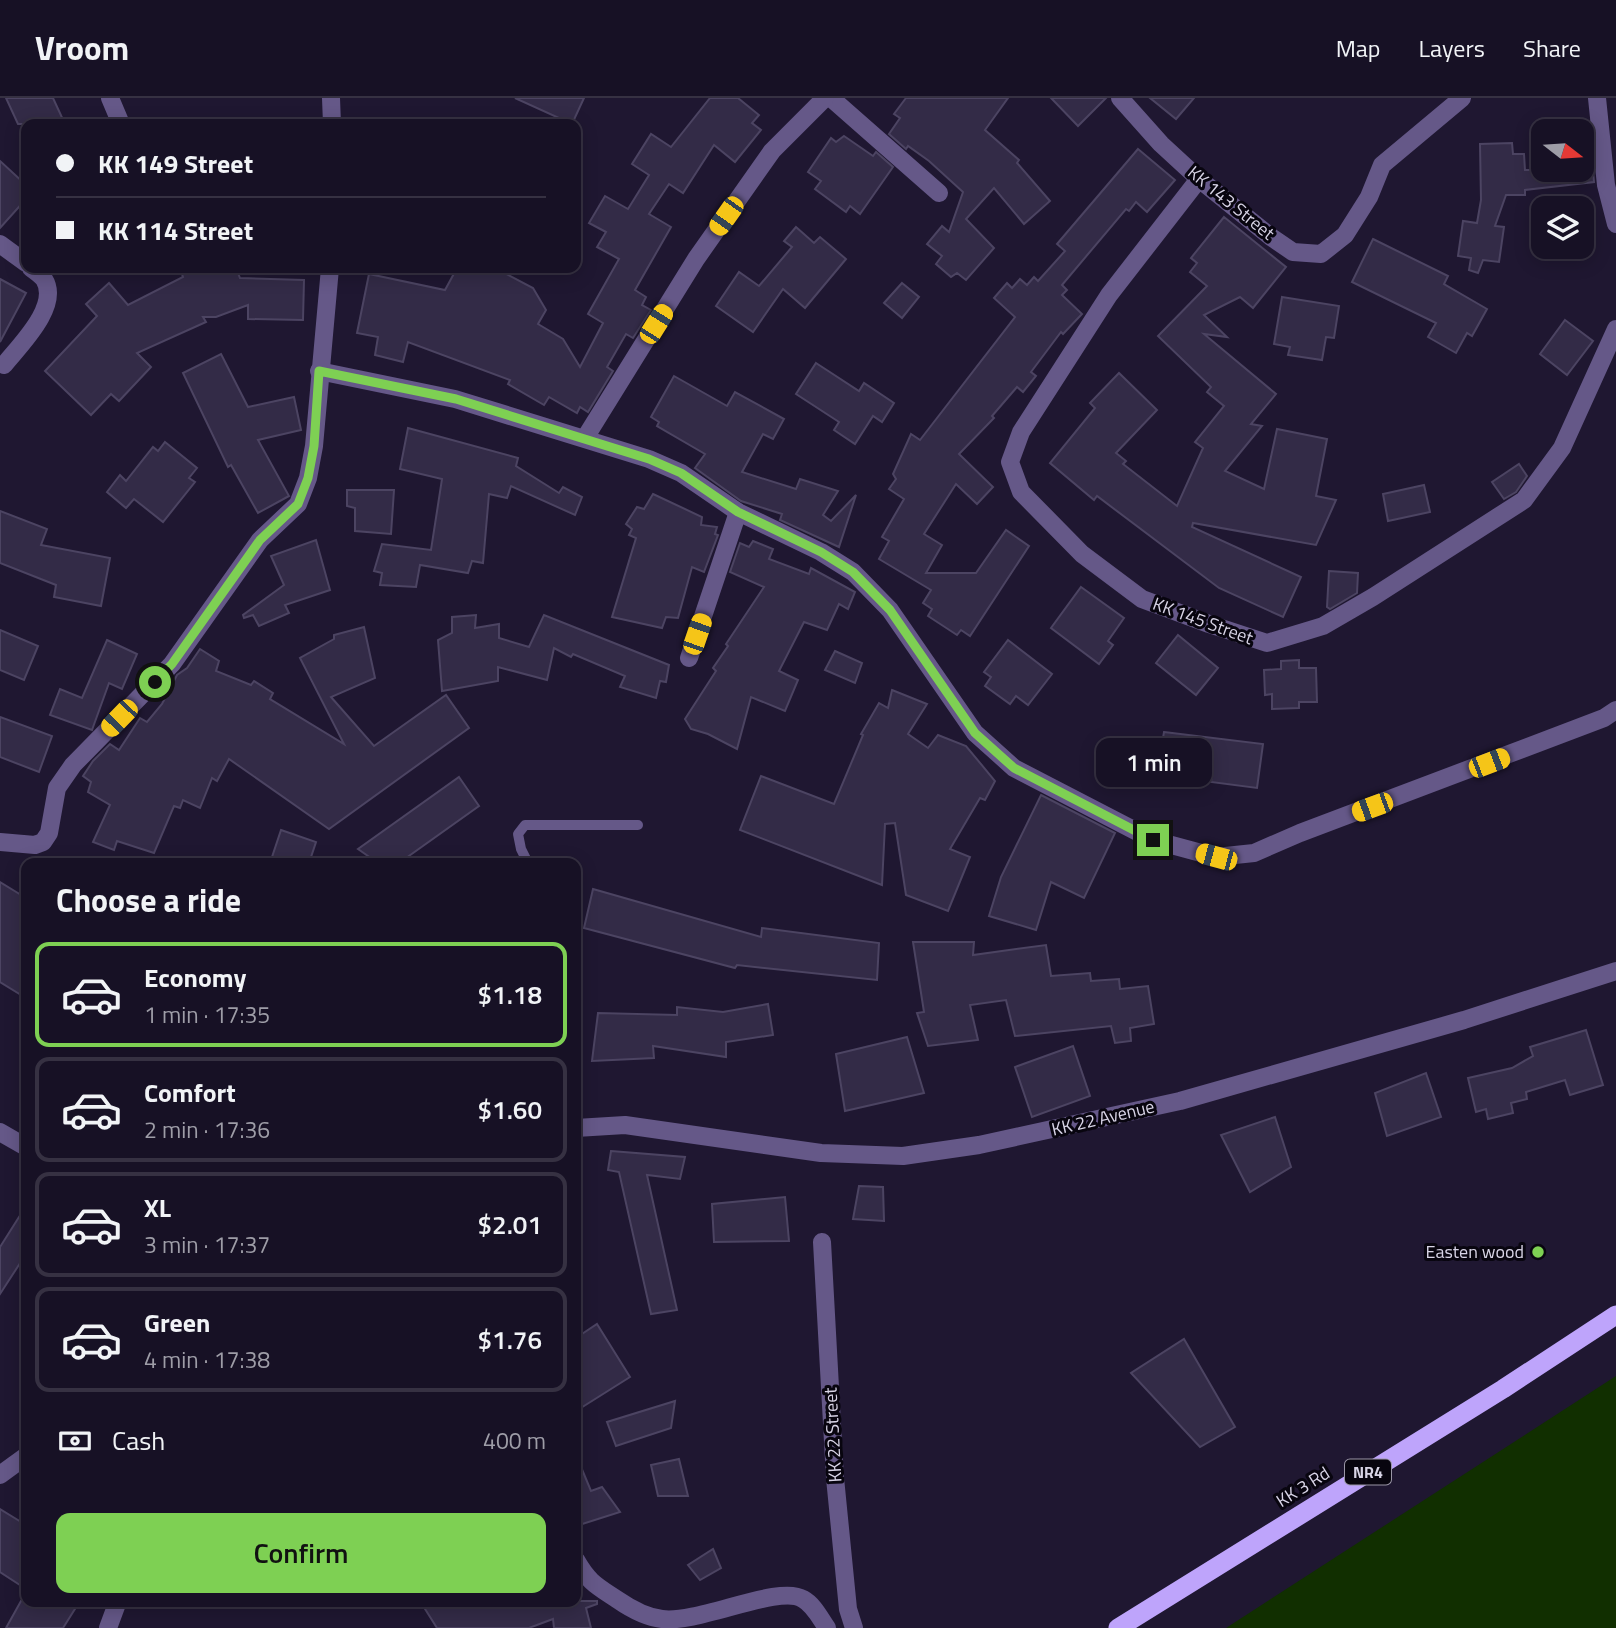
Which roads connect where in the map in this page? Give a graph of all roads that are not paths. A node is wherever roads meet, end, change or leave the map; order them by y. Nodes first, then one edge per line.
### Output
1 (110, 98) edge
2 (331, 98) edge
3 (825, 98) edge
4 (831, 98) edge
5 (1120, 98) edge
6 (1462, 98) edge
7 (1597, 98) edge
8 (119, 119) edge
9 (332, 119) edge
10 (1199, 178) junction
11 (939, 193) dead end
12 (1616, 224) edge
13 (0, 244) edge
14 (21, 259) edge
15 (37, 273) edge
16 (329, 273) edge
17 (1616, 329) edge
18 (4, 365) dead end
19 (319, 371) junction
20 (585, 438) junction
21 (738, 512) junction
22 (689, 658) dead end
23 (1616, 709) edge
24 (638, 825) dead end
25 (0, 842) edge
26 (526, 858) edge
27 (1616, 971) edge
28 (581, 1128) edge
29 (0, 1132) edge
30 (21, 1144) edge
31 (822, 1242) dead end
32 (1616, 1315) edge
33 (21, 1460) edge
34 (0, 1475) edge
35 (581, 1569) edge
36 (116, 1607) edge
37 (108, 1628) edge
38 (827, 1628) edge
39 (853, 1628) edge
40 (1118, 1628) edge

1 - 8 street
2 - 9 street
3 - 20 street
4 - 11 street
5 - 10 street, KK 143 Street
6 - 10 street, KK 143 Street
7 - 12 street
10 - 17 street, KK 145 Street
13 - 14 street
15 - 18 street
16 - 19 street
19 - 20 street
19 - 25 street
20 - 21 street
21 - 22 street
21 - 23 street
24 - 26 lane
27 - 28 street, KK 22 Avenue
29 - 30 street
31 - 39 street, KK 22 Street
32 - 40 highway, KK 3 Rd / NR4
33 - 34 street
35 - 38 street
36 - 37 street

